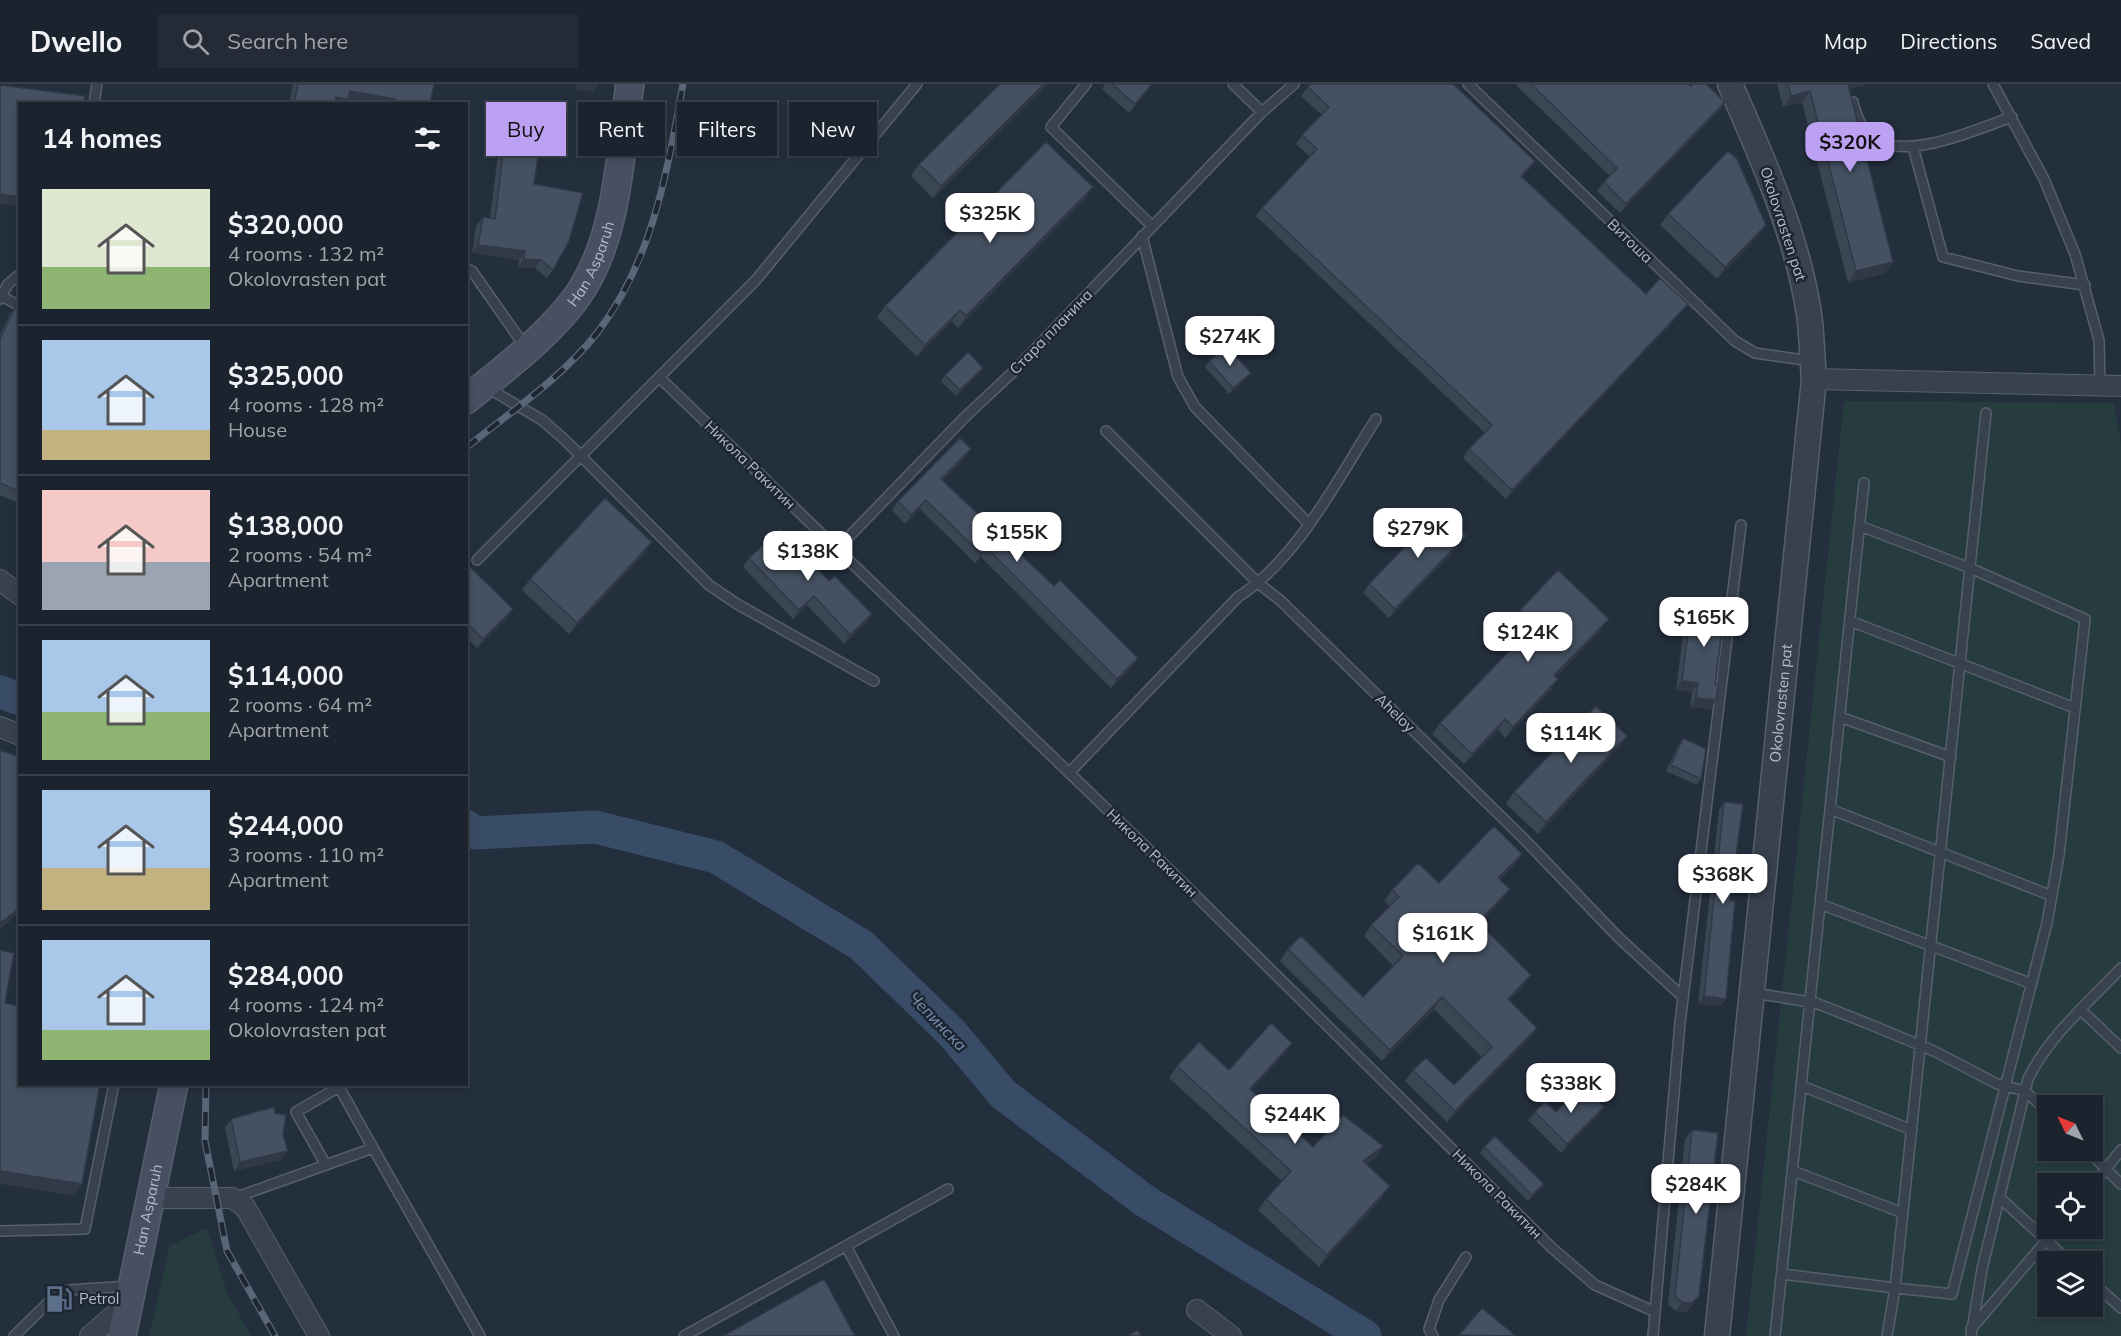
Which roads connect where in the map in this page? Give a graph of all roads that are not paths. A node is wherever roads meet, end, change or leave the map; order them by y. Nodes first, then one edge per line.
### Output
1 (97, 84) edge
2 (630, 84) edge
3 (917, 84) edge
4 (1086, 84) edge
5 (1233, 84) edge
6 (1294, 84) edge
7 (1468, 84) edge
8 (1730, 84) edge
9 (1993, 84) edge
10 (94, 102) edge
11 (1853, 102) edge
12 (1262, 112) junction
13 (2012, 117) junction
14 (1913, 147) junction
15 (1152, 226) junction
16 (1142, 236) junction
17 (468, 271) edge
18 (18, 276) edge
19 (2085, 285) junction
20 (1, 297) edge
21 (18, 305) edge
22 (526, 348) junction
23 (1813, 370) junction
24 (660, 378) junction
25 (2100, 386) junction
26 (2121, 386) edge
27 (475, 393) edge
28 (1986, 413) dead end
29 (1376, 418) dead end
30 (1106, 431) dead end
31 (581, 456) junction
32 (1864, 483) dead end
33 (1308, 523) junction
34 (1741, 525) dead end
35 (1860, 526) junction
36 (837, 549) junction
37 (477, 560) dead end
38 (1970, 568) junction
39 (0, 580) edge
40 (1258, 583) junction
41 (18, 594) edge
42 (1851, 621) junction
43 (1960, 663) junction
44 (874, 681) dead end
45 (2075, 708) junction
46 (1840, 717) junction
47 (0, 726) edge
48 (18, 734) edge
49 (1951, 757) junction
50 (1070, 773) junction
51 (1830, 809) junction
52 (1941, 853) junction
53 (2052, 896) junction
54 (1820, 904) junction
55 (1931, 946) junction
56 (2121, 968) edge
57 (2032, 984) junction
58 (1752, 992) junction
59 (1683, 997) junction
60 (1810, 1002) junction
61 (2081, 1010) junction
62 (1921, 1046) junction
63 (2121, 1048) edge
64 (2007, 1085) junction
65 (114, 1086) edge
66 (174, 1086) edge
67 (1802, 1086) junction
68 (2025, 1091) junction
69 (2037, 1102) edge
70 (1912, 1130) junction
71 (373, 1148) junction
72 (2121, 1150) edge
73 (2098, 1161) edge
74 (326, 1165) junction
75 (2106, 1169) junction
76 (1793, 1171) junction
77 (2103, 1173) edge
78 (2121, 1184) edge
79 (948, 1189) dead end
80 (1999, 1197) junction
81 (151, 1198) junction
82 (232, 1198) junction
83 (1903, 1213) junction
84 (0, 1231) edge
85 (2047, 1241) junction
86 (846, 1246) junction
87 (2058, 1251) edge
88 (1466, 1257) dead end
89 (1782, 1274) junction
90 (1895, 1288) junction
91 (2103, 1292) edge
92 (131, 1294) junction
93 (2121, 1308) edge
94 (1197, 1310) dead end
95 (1653, 1311) junction
96 (1971, 1333) edge
97 (14, 1336) edge
98 (90, 1336) edge
99 (122, 1336) edge
100 (319, 1336) edge
101 (480, 1336) edge
102 (684, 1336) edge
103 (894, 1336) edge
104 (1231, 1336) edge
105 (1433, 1336) edge
106 (1653, 1336) edge
107 (1717, 1336) edge
108 (1775, 1336) edge
109 (1887, 1336) edge

1 - 10 lane
2 - 22 main road, Han Asparuh
3 - 24 lane
4 - 15 lane
5 - 12 lane
6 - 12 lane, Стара планина
7 - 23 lane, Витоша
8 - 23 street, Okolovrasten pat
9 - 13 lane
11 - 14 lane
12 - 15 lane, Стара планина
13 - 14 lane
13 - 19 lane
14 - 19 lane
15 - 16 lane, Стара планина
16 - 33 lane
16 - 36 lane, Стара планина
17 - 22 lane
18 - 20 lane
19 - 25 lane
20 - 21 lane
22 - 27 main road, Han Asparuh
23 - 25 street
23 - 58 street, Okolovrasten pat
24 - 31 lane
24 - 36 lane, Никола Ракитин
25 - 26 street
27 - 31 lane
28 - 38 lane
29 - 33 lane
30 - 40 lane, Aheloy
31 - 37 lane
31 - 44 lane
32 - 35 lane
33 - 40 lane
34 - 59 lane
35 - 38 lane
35 - 42 lane
36 - 50 lane, Никола Ракитин
38 - 43 lane
38 - 45 lane
39 - 41 street
40 - 50 lane
40 - 59 lane, Aheloy
42 - 43 lane
42 - 46 lane
43 - 45 lane
43 - 49 lane
45 - 53 lane
46 - 49 lane
46 - 51 lane
47 - 48 street
49 - 52 lane
50 - 95 lane, Никола Ракитин
51 - 52 lane
51 - 54 lane
52 - 53 lane
52 - 55 lane
53 - 57 lane
54 - 55 lane
54 - 60 lane
55 - 57 lane
55 - 62 lane
56 - 61 lane
57 - 64 lane
58 - 60 lane
58 - 107 street, Okolovrasten pat
59 - 95 lane
60 - 62 lane
60 - 67 lane
61 - 63 lane
61 - 68 lane
62 - 64 lane
62 - 70 lane
64 - 68 lane
64 - 90 lane
65 - 84 lane
66 - 81 main road, Han Asparuh
67 - 70 lane
67 - 76 lane
68 - 69 lane
68 - 80 lane
70 - 83 lane
71 - 74 lane
71 - 74 lane
71 - 101 lane
72 - 75 lane
73 - 75 lane
74 - 82 lane
75 - 77 lane
75 - 78 lane
76 - 83 lane
76 - 89 lane
79 - 86 lane
80 - 85 lane
80 - 96 lane
81 - 82 street
81 - 92 main road, Han Asparuh
82 - 100 street
83 - 90 lane
85 - 87 lane
85 - 96 lane
86 - 102 lane
86 - 103 lane
88 - 105 lane
89 - 90 lane
89 - 108 lane
90 - 109 lane
91 - 93 lane
92 - 97 lane
92 - 98 street
92 - 99 main road, Han Asparuh
94 - 104 street
95 - 106 lane

